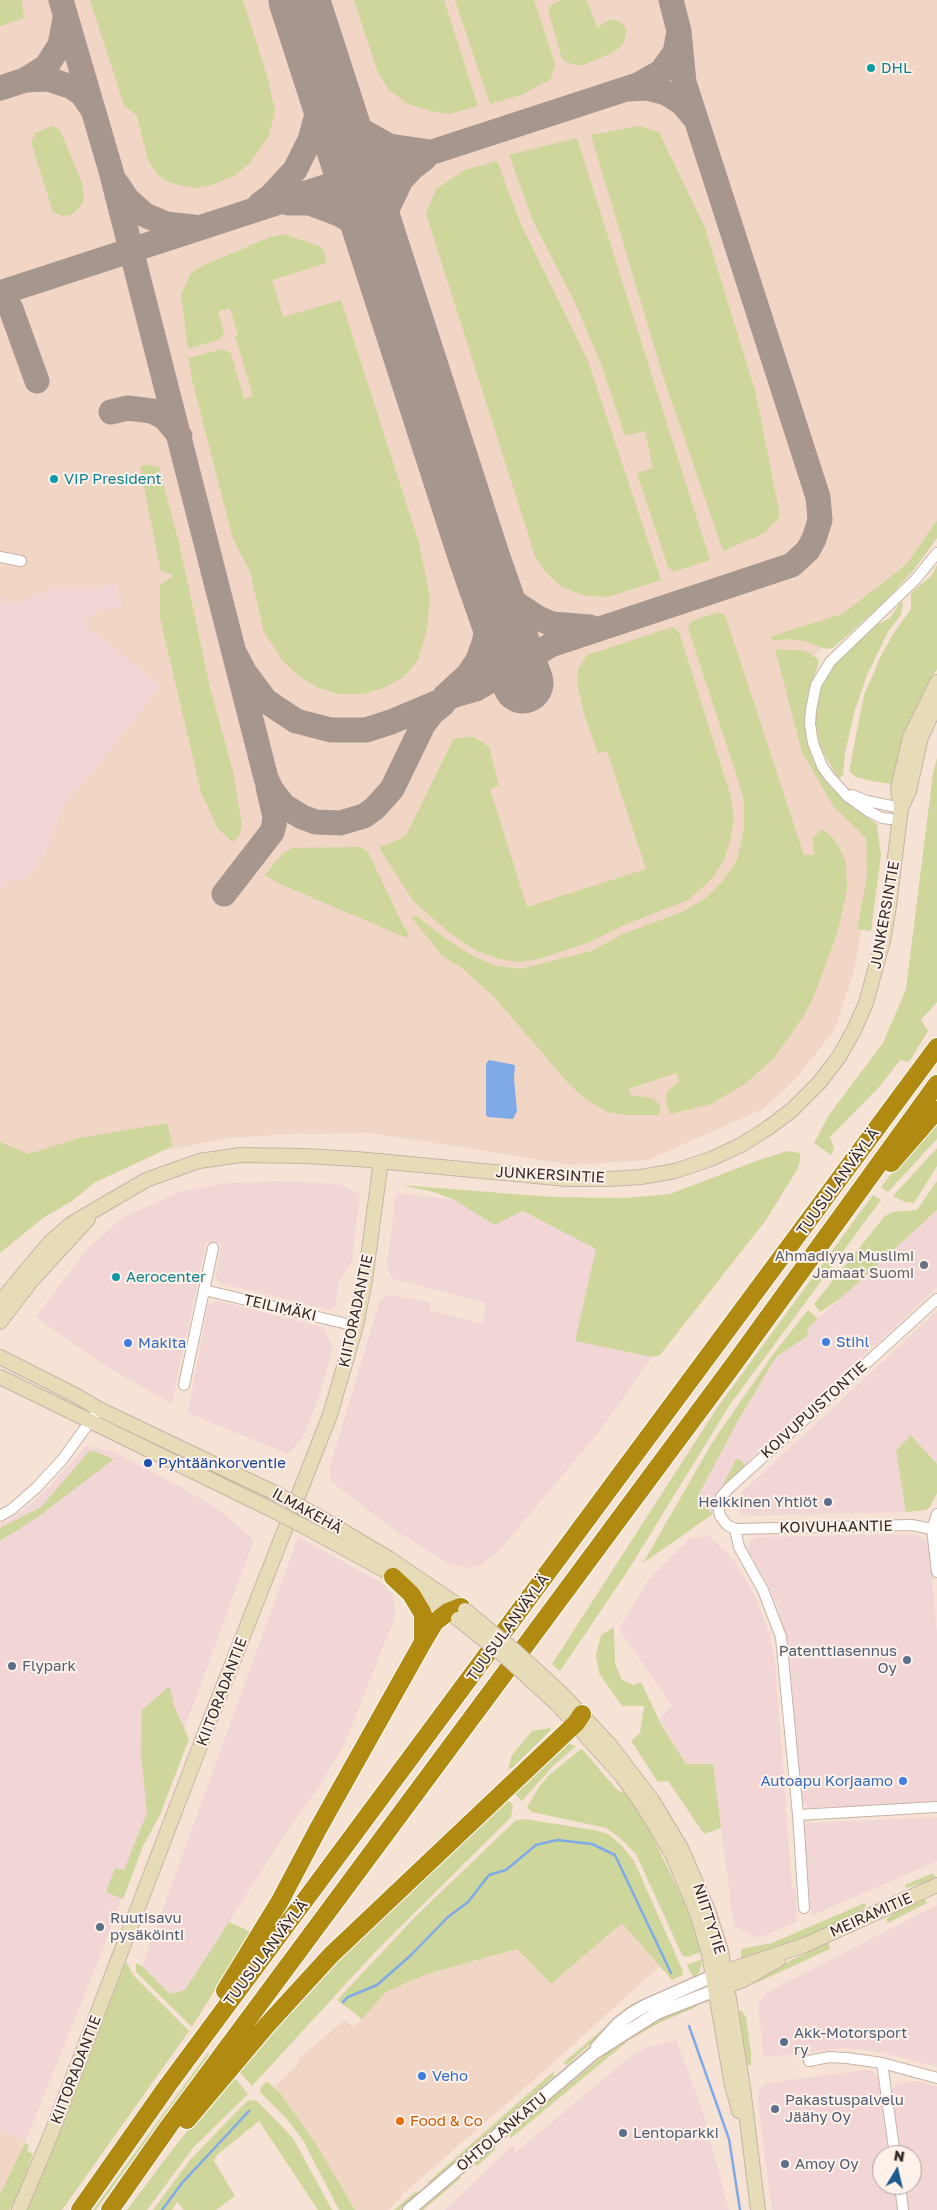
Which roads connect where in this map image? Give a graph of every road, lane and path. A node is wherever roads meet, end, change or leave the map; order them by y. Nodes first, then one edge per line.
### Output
1 (937, 553) edge
2 (0, 557) edge
3 (21, 562) dead end
4 (937, 682) edge
5 (937, 703) edge
6 (901, 814) junction
7 (937, 1047) edge
8 (937, 1084) edge
9 (937, 1110) edge
10 (381, 1161) junction
11 (95, 1211) junction
12 (829, 1232) junction
13 (213, 1248) dead end
14 (204, 1290) junction
15 (937, 1299) edge
16 (0, 1302) edge
17 (0, 1322) edge
18 (356, 1326) junction
19 (0, 1357) edge
20 (0, 1377) edge
21 (184, 1386) dead end
22 (99, 1409) junction
23 (90, 1422) junction
24 (937, 1514) edge
25 (0, 1516) edge
26 (735, 1529) junction
27 (935, 1529) edge
28 (937, 1572) edge
29 (393, 1577) junction
30 (458, 1612) junction
31 (423, 1642) junction
32 (579, 1719) junction
33 (937, 1808) edge
34 (798, 1815) junction
35 (937, 1885) edge
36 (804, 1908) dead end
37 (805, 1945) junction
38 (719, 1974) junction
39 (722, 1988) junction
40 (594, 2053) junction
41 (809, 2061) dead end
42 (882, 2063) junction
43 (937, 2078) edge
44 (168, 2085) junction
45 (894, 2145) edge
46 (901, 2195) edge
47 (19, 2210) edge
48 (80, 2210) edge
49 (110, 2210) edge
50 (409, 2210) edge
51 (758, 2210) edge
52 (903, 2210) edge

1 - 6 street
2 - 3 street
4 - 6 main road, JUNKERSINTIE
5 - 6 main road, JUNKERSINTIE
6 - 10 main road, JUNKERSINTIE
7 - 44 highway, TUUSULANVÄYLÄ
8 - 12 highway, TUUSULANVÄYLÄ
9 - 12 highway
10 - 11 main road, JUNKERSINTIE
10 - 18 main road, KIITORADANTIE
11 - 16 main road, JUNKERSINTIE
11 - 17 main road, JUNKERSINTIE
12 - 49 highway, TUUSULANVÄYLÄ
13 - 14 street
14 - 18 street, TEILIMÄKI
14 - 21 street
15 - 26 street, KOIVUPUISTONTIE
18 - 47 main road, KIITORADANTIE
19 - 22 main road, ILMAKEHÄ
20 - 23 main road, ILMAKEHÄ
22 - 23 street
22 - 30 main road, ILMAKEHÄ, bridge
23 - 25 street
23 - 29 main road, ILMAKEHÄ, bridge
24 - 27 street
26 - 27 street, KOIVUHAANTIE
26 - 34 street
27 - 28 street
29 - 30 main road, ILMAKEHÄ
29 - 31 highway
30 - 31 highway
30 - 32 main road, ILMAKEHÄ, bridge
31 - 44 highway
32 - 38 main road, NIITTYTIE
32 - 49 highway
33 - 34 street
34 - 36 street
35 - 37 main road, MEIRAMITIE
37 - 38 main road, MEIRAMITIE
37 - 39 main road, MEIRAMITIE
38 - 39 main road, NIITTYTIE
38 - 40 street, OHTOLANKATU
39 - 40 street, OHTOLANKATU
39 - 51 main road, NIITTYTIE
40 - 50 street, OHTOLANKATU
41 - 42 street
42 - 43 street
42 - 45 street
44 - 48 highway, TUUSULANVÄYLÄ
46 - 52 street

